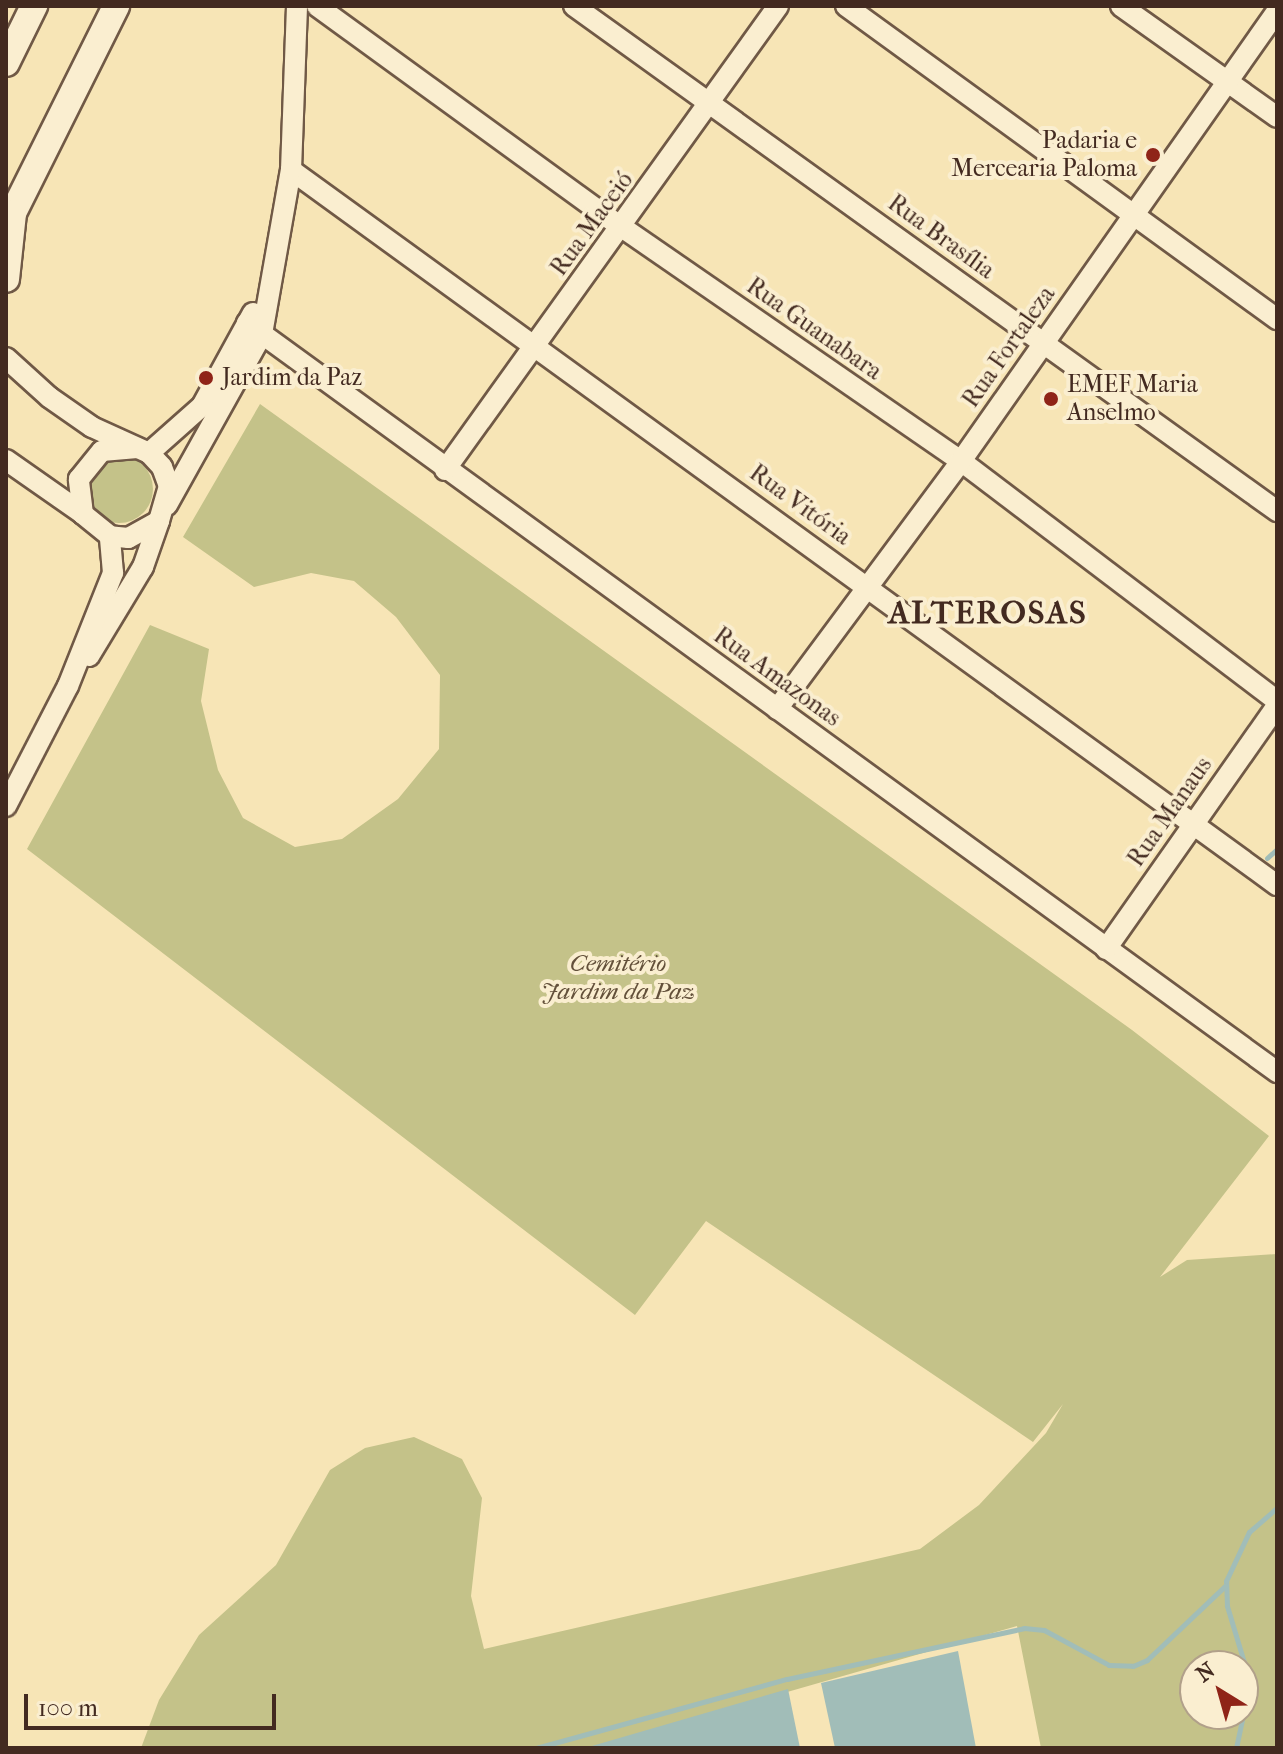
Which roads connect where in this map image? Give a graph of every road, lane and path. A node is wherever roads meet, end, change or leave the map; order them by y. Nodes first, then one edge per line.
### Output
1 (34, 6) edge
2 (116, 6) edge
3 (297, 6) edge
4 (317, 6) edge
5 (574, 6) edge
6 (778, 6) edge
7 (846, 6) edge
8 (1121, 6) edge
9 (1277, 11) edge
10 (6, 63) edge
11 (1228, 81) junction
12 (710, 101) junction
13 (1277, 117) edge
14 (291, 170) junction
15 (1134, 215) junction
16 (10, 220) edge
17 (623, 228) junction
18 (6, 279) edge
19 (1277, 319) edge
20 (254, 328) junction
21 (1043, 343) junction
22 (535, 346) junction
23 (6, 358) edge
24 (143, 451) junction
25 (6, 460) edge
26 (961, 461) junction
27 (445, 470) junction
28 (1277, 511) edge
29 (163, 513) junction
30 (83, 514) junction
31 (110, 536) junction
32 (867, 586) junction
33 (68, 686) junction
34 (1277, 703) edge
35 (777, 709) junction
36 (6, 806) edge
37 (1194, 823) junction
38 (1277, 885) edge
39 (1106, 949) junction
40 (1277, 1072) edge

1 - 10 main road
2 - 16 main road
3 - 14 street
4 - 17 street, Rua Guanabara
5 - 12 street, Rua Brasília
6 - 12 street, Rua Maceió
7 - 15 street
8 - 11 street
9 - 11 street, Rua Fortaleza
11 - 13 street
11 - 15 street, Rua Fortaleza
12 - 17 street, Rua Maceió
12 - 21 street, Rua Brasília
14 - 20 street
14 - 22 street, Rua Vitória
15 - 19 street
15 - 21 street, Rua Fortaleza
16 - 18 main road
17 - 22 street, Rua Maceió
17 - 26 street, Rua Guanabara
20 - 24 street
20 - 27 street, Rua Amazonas
20 - 29 street
21 - 26 street, Rua Fortaleza
21 - 28 street, Rua Brasília
22 - 27 street, Rua Maceió
22 - 32 street, Rua Vitória
23 - 24 street
24 - 29 street
24 - 30 street
25 - 30 street
26 - 32 street, Rua Fortaleza
26 - 34 street, Rua Guanabara
27 - 35 street, Rua Amazonas
29 - 31 street
29 - 33 street
30 - 31 street
31 - 33 street
32 - 35 street, Rua Fortaleza
32 - 37 street, Rua Vitória
33 - 36 street
34 - 37 street, Rua Manaus
35 - 39 street, Rua Amazonas
37 - 38 street, Rua Vitória
37 - 39 street, Rua Manaus
39 - 40 street, Rua Amazonas

